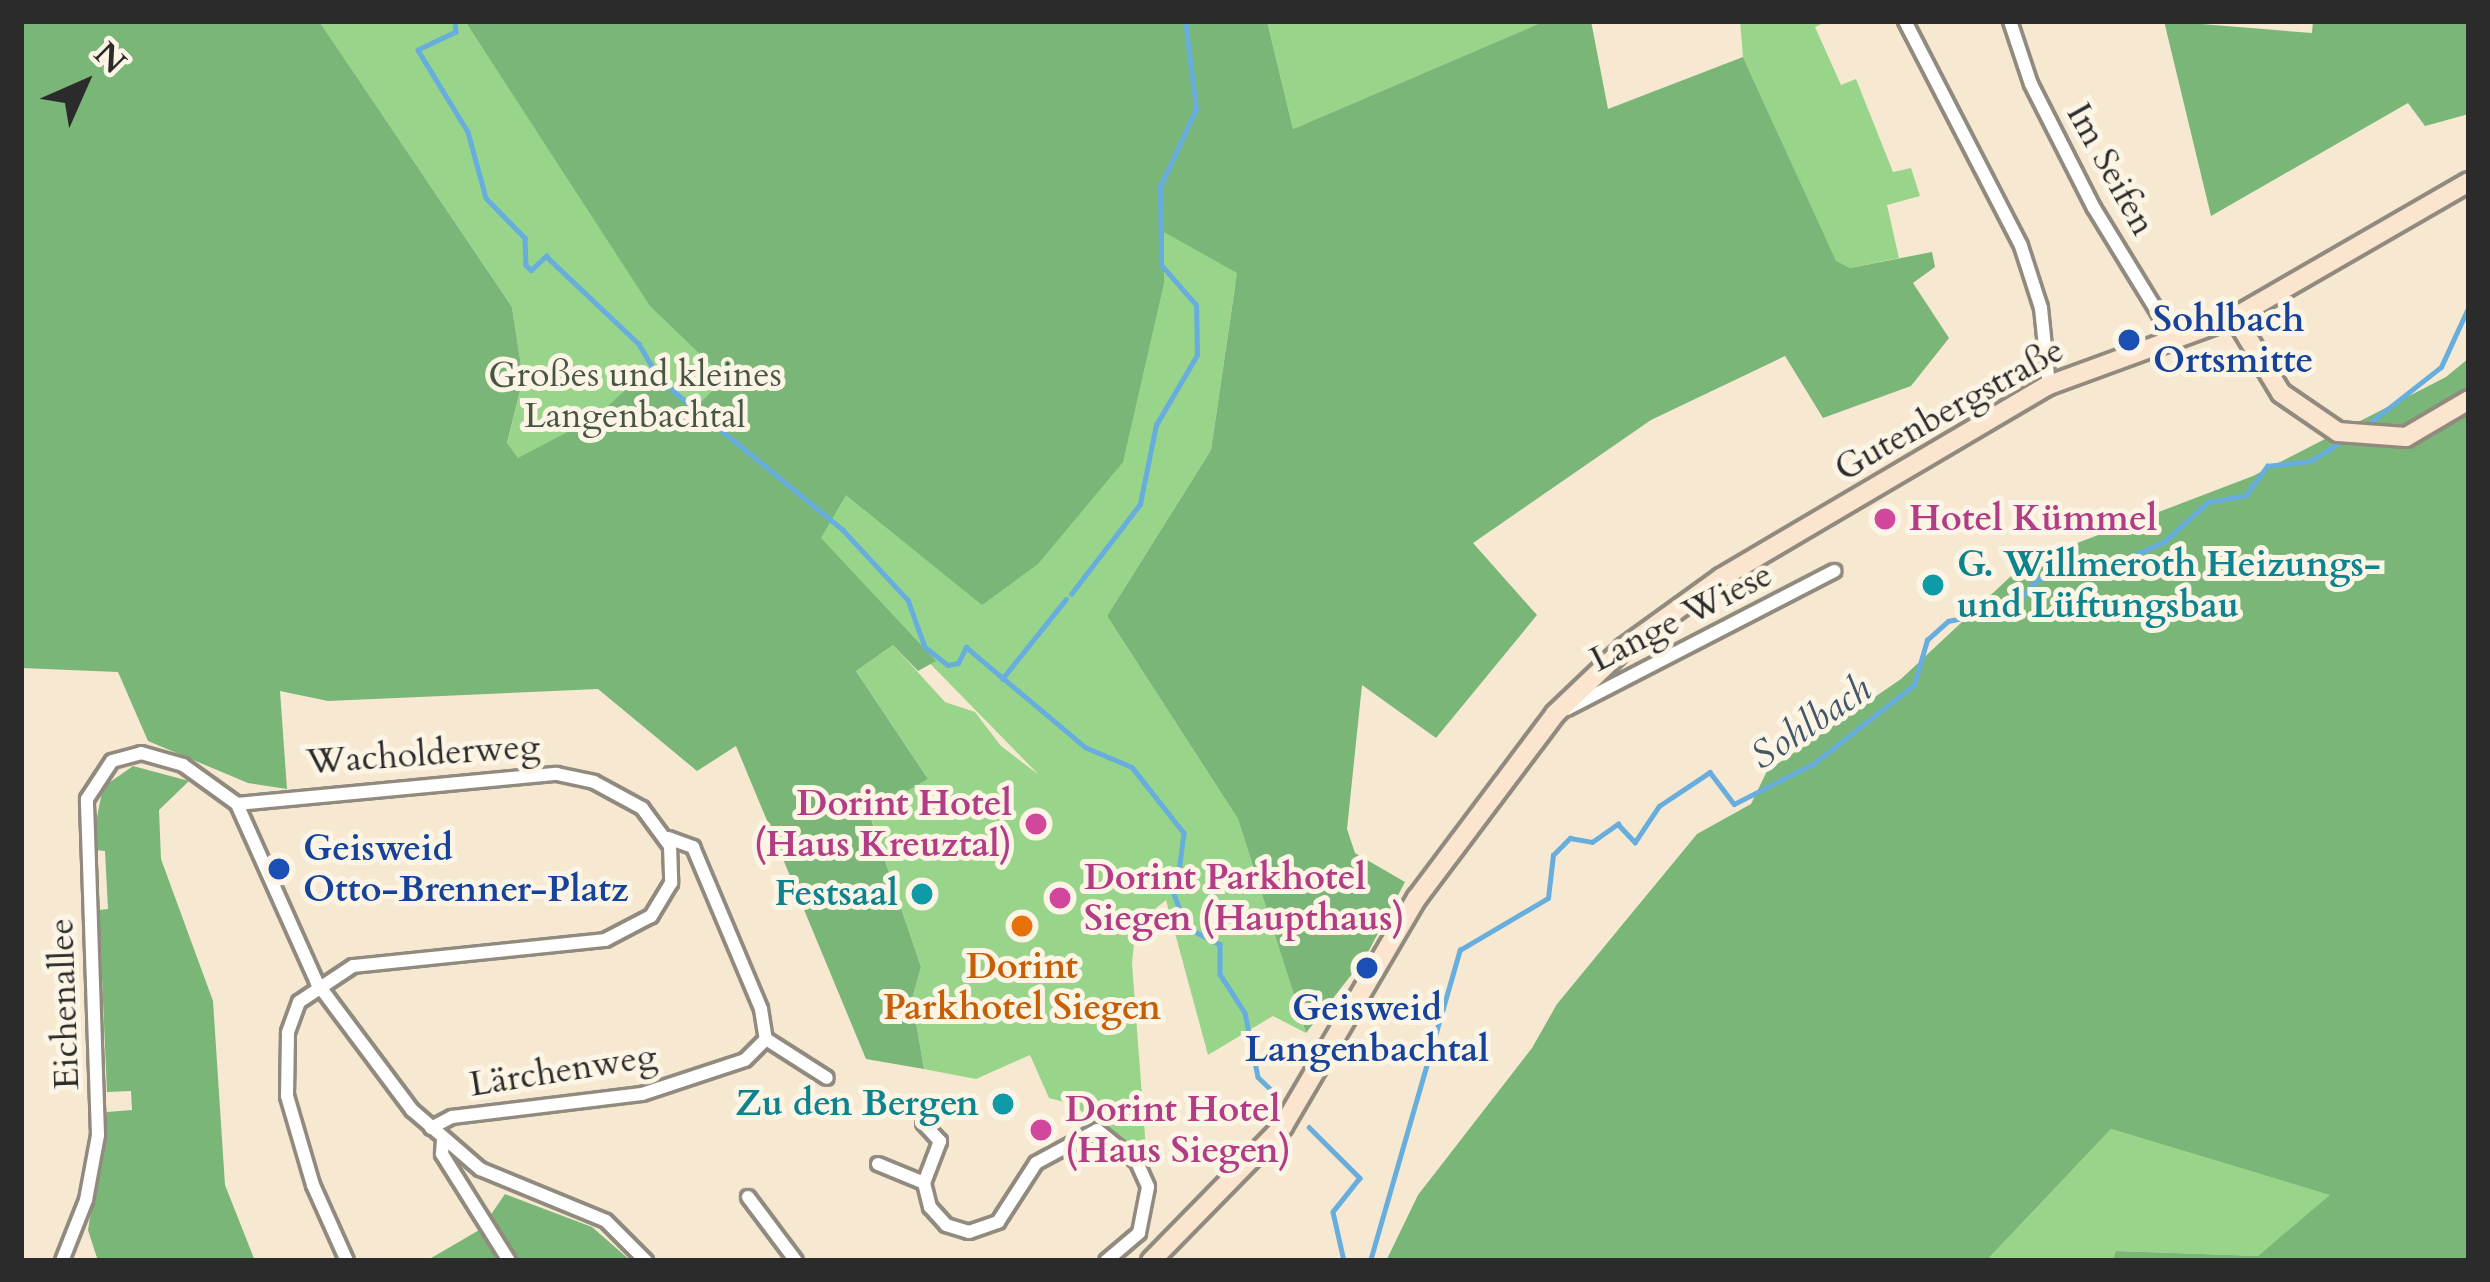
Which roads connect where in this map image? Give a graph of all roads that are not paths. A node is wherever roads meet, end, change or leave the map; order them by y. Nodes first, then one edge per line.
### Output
1 (1904, 21) edge
2 (2010, 21) edge
3 (2469, 182) edge
4 (2235, 317) junction
5 (2174, 339) junction
6 (2049, 385) junction
7 (2469, 400) edge
8 (1834, 571) dead end
9 (1555, 714) junction
10 (237, 804) junction
11 (668, 838) junction
12 (317, 983) junction
13 (766, 1039) junction
14 (827, 1078) dead end
15 (923, 1123) dead end
16 (431, 1128) junction
17 (443, 1140) junction
18 (878, 1164) dead end
19 (924, 1183) junction
20 (748, 1197) dead end
21 (62, 1261) edge
22 (347, 1261) edge
23 (509, 1261) edge
24 (646, 1261) edge
25 (796, 1261) edge
26 (1106, 1261) edge
27 (1151, 1261) edge

1 - 6 street
2 - 5 street, Im Seifen
3 - 4 street, Gutenbergstraße
4 - 5 street, Gutenbergstraße
4 - 7 street
5 - 6 street, Gutenbergstraße
6 - 9 street, Gutenbergstraße
8 - 9 street, Lange Wiese
9 - 27 street, Gutenbergstraße
10 - 11 street, Wacholderweg
10 - 12 street
10 - 21 street, Eichenallee
11 - 12 street
11 - 13 street
12 - 16 street
12 - 22 street
13 - 14 street
13 - 16 street, Lärchenweg
15 - 19 street
16 - 17 street
17 - 23 street
17 - 24 street
18 - 19 street
19 - 26 street
20 - 25 street

